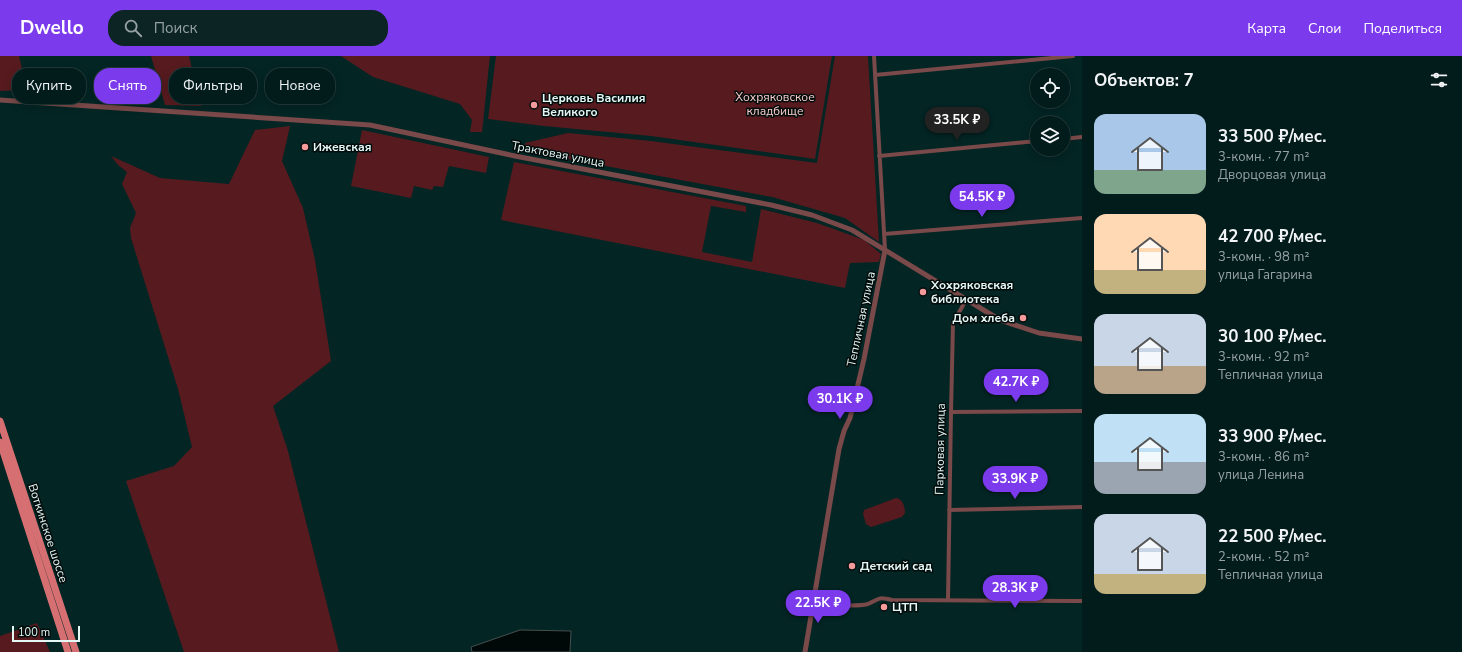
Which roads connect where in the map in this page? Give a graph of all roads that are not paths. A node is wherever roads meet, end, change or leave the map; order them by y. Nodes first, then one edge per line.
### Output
1 (874, 56) edge
2 (1073, 56) edge
3 (875, 75) junction
4 (0, 100) edge
5 (1082, 137) edge
6 (1070, 138) edge
7 (1030, 142) edge
8 (879, 156) junction
9 (1082, 218) edge
10 (884, 234) junction
11 (885, 250) junction
12 (966, 300) junction
13 (1082, 339) edge
14 (1082, 411) edge
15 (950, 412) junction
16 (0, 421) edge
17 (0, 442) edge
18 (1082, 507) edge
19 (949, 510) junction
20 (815, 594) junction
21 (948, 600) junction
22 (1082, 601) edge
23 (68, 652) edge
24 (76, 652) edge
25 (805, 652) edge

1 - 3 street, Тепличная улица
2 - 3 street
3 - 8 street, Тепличная улица
4 - 11 street, Трактовая улица
5 - 6 street
7 - 8 street
8 - 10 street, Тепличная улица
9 - 10 street
10 - 11 street, Тепличная улица
11 - 12 street, Трактовая улица
11 - 20 street, Тепличная улица
12 - 13 street, Трактовая улица
12 - 15 street, Парковая улица
14 - 15 street
15 - 19 street, Парковая улица
16 - 24 main road, Воткинское шоссе
17 - 23 main road, Воткинское шоссе
18 - 19 street
19 - 21 street, Парковая улица
20 - 21 street
20 - 25 street, Тепличная улица
21 - 22 street

